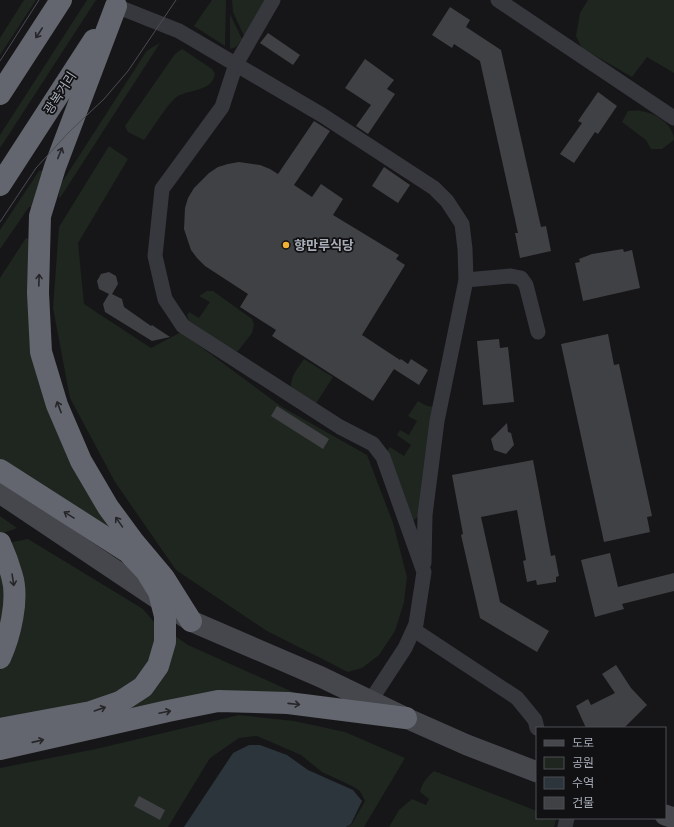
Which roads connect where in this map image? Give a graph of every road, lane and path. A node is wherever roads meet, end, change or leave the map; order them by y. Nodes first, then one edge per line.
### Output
1 (60, 0) edge
2 (273, 0) edge
3 (498, 0) edge
4 (118, 3) edge
5 (236, 64) junction
6 (0, 94) edge
7 (674, 118) edge
8 (0, 185) edge
9 (466, 280) junction
10 (538, 332) dead end
11 (0, 470) edge
12 (0, 493) edge
13 (0, 544) edge
14 (424, 572) junction
15 (191, 621) junction
16 (414, 630) junction
17 (0, 658) edge
18 (371, 700) junction
19 (406, 718) junction
20 (537, 727) edge
21 (0, 729) edge
22 (0, 749) edge
23 (536, 772) edge

1 -> 6 highway
2 - 5 street
3 - 7 street
4 - 5 street
4 - 8 highway, 광복거리
15 -> 4 highway
5 - 9 street
5 - 14 street
9 - 10 street
9 - 14 street
21 -> 11 highway
12 - 15 street
13 -> 17 highway
14 - 16 street
15 - 18 street
16 - 18 street
16 - 20 street
18 - 19 street
22 -> 19 highway
19 - 23 street

